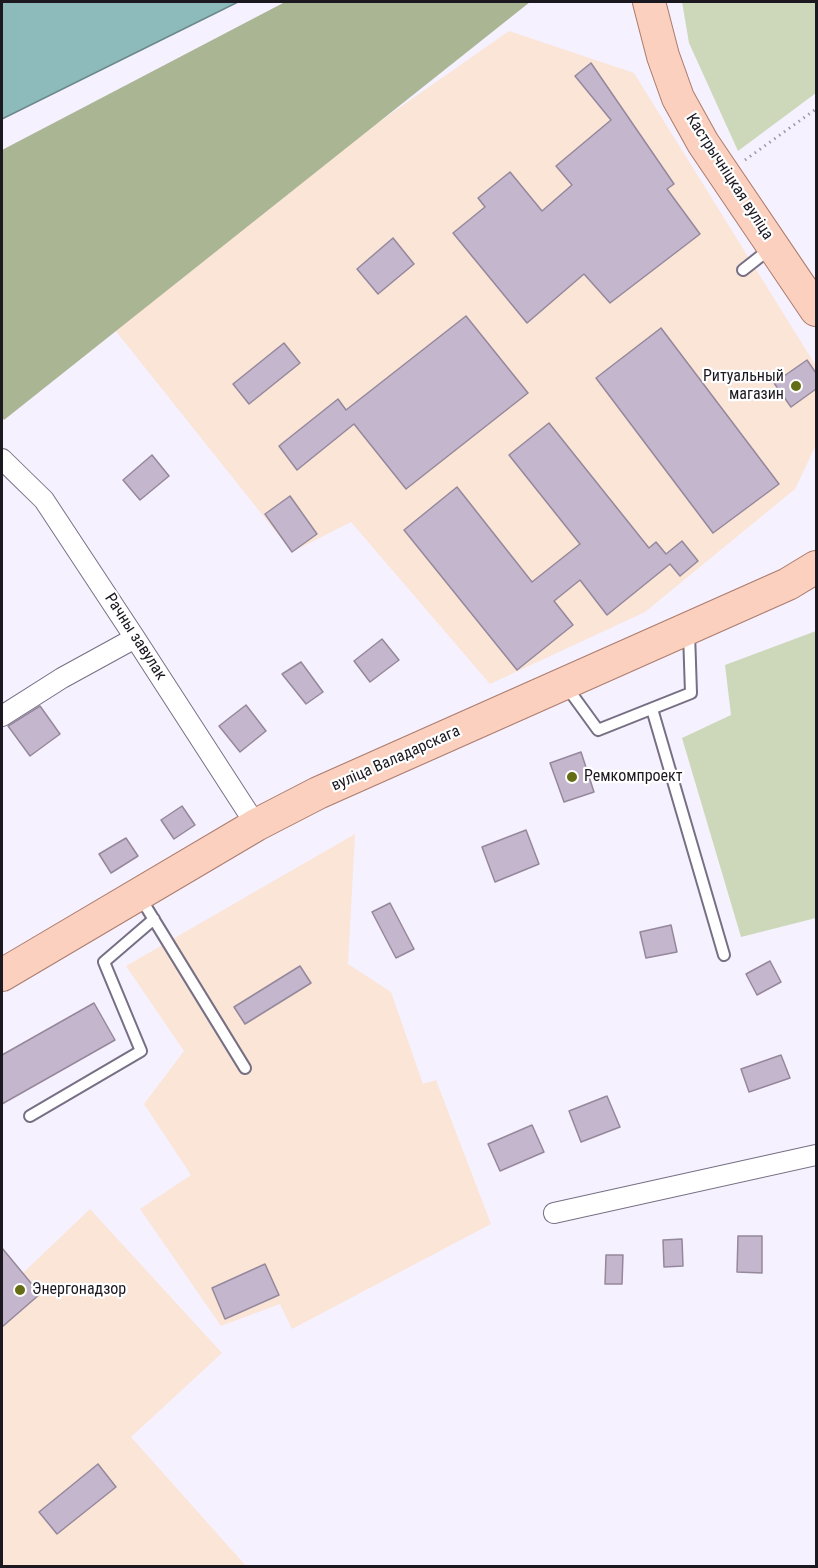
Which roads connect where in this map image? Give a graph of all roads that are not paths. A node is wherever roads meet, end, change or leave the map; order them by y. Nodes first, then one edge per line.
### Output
1 (649, 2) edge
2 (773, 246) junction
3 (743, 270) dead end
4 (816, 310) edge
5 (2, 459) edge
6 (813, 568) edge
7 (689, 627) junction
8 (135, 638) junction
9 (564, 683) junction
10 (652, 709) junction
11 (2, 716) edge
12 (256, 825) junction
13 (146, 906) junction
14 (724, 955) dead end
15 (2, 975) edge
16 (245, 1068) dead end
17 (30, 1116) dead end
18 (816, 1155) edge
19 (554, 1213) dead end

1 - 2 main road, Кастрычніцкая вуліца
2 - 3 lane
2 - 4 main road, Кастрычніцкая вуліца
5 - 8 street, Рачны завулак
6 - 7 main road, вуліца Валадарскага
7 - 9 main road, вуліца Валадарскага
7 - 10 lane
8 - 11 street
8 - 12 street, Рачны завулак
9 - 10 lane
9 - 12 main road, вуліца Валадарскага
10 - 14 lane
12 - 13 main road, вуліца Валадарскага
13 - 15 main road, вуліца Валадарскага
13 - 16 lane
13 - 17 lane
18 - 19 street

